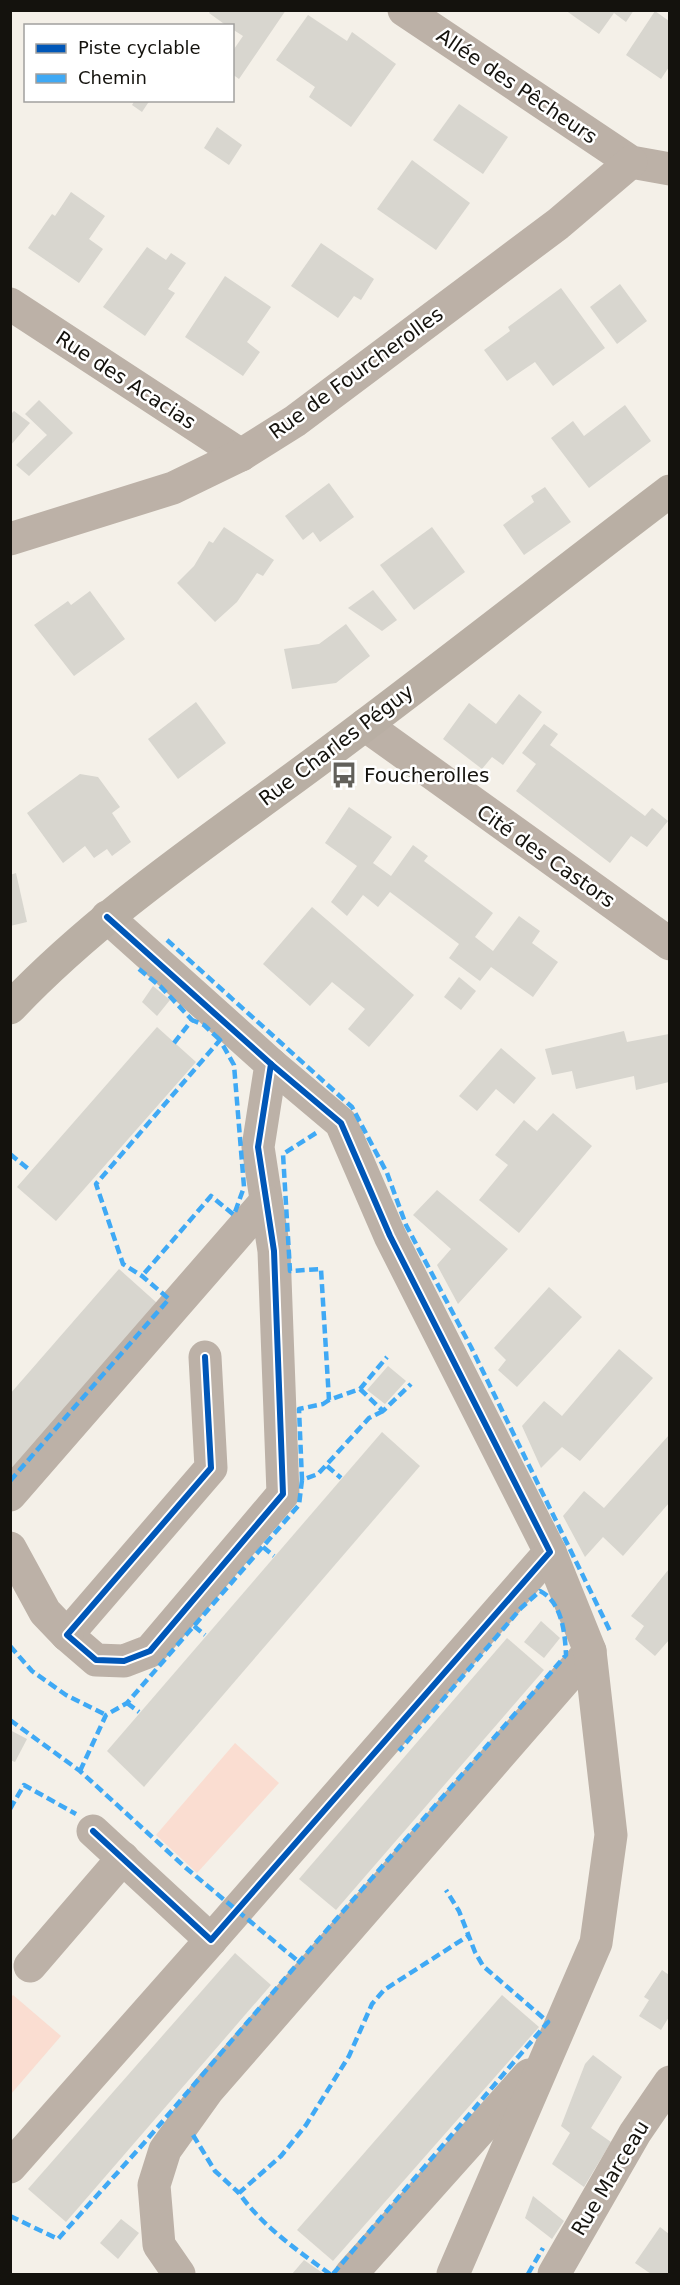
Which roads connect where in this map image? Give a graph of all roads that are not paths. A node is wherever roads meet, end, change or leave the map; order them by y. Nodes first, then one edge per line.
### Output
1 (404, 10) edge
2 (631, 162) junction
3 (669, 169) edge
4 (10, 304) edge
5 (241, 455) junction
6 (669, 491) edge
7 (10, 539) edge
8 (365, 725) junction
9 (107, 917) junction
10 (669, 945) edge
11 (10, 1008) edge
12 (271, 1064) junction
13 (266, 1201) junction
14 (205, 1357) dead end
15 (10, 1495) edge
16 (10, 1548) edge
17 (550, 1552) junction
18 (67, 1635) junction
19 (590, 1652) junction
20 (93, 1832) dead end
21 (123, 1858) junction
22 (211, 1941) junction
23 (30, 1966) dead end
24 (549, 2054) junction
25 (669, 2082) edge
26 (10, 2167) edge
27 (179, 2274) edge
28 (351, 2274) edge
29 (453, 2274) edge
30 (554, 2274) edge

1 - 2 street, Allée des Pêcheurs
2 - 3 street
2 - 5 street, Rue de Fourcherolles
4 - 5 street, Rue des Acacias
5 - 7 street, Rue de Fourcherolles
6 - 8 street, Rue Charles Péguy
8 - 9 street, Rue Charles Péguy
8 - 10 street, Cité des Castors
9 - 11 street, Rue Charles Péguy
9 - 12 street
12 - 13 street
12 - 17 street
13 - 15 street
13 - 18 street
14 - 18 street
16 - 18 street
17 - 19 street
17 - 22 street
19 - 24 street
19 - 27 street
20 - 21 street
21 - 22 street
21 - 23 street
22 - 26 street
24 - 28 street
24 - 29 street
25 - 30 street, Rue Marceau

